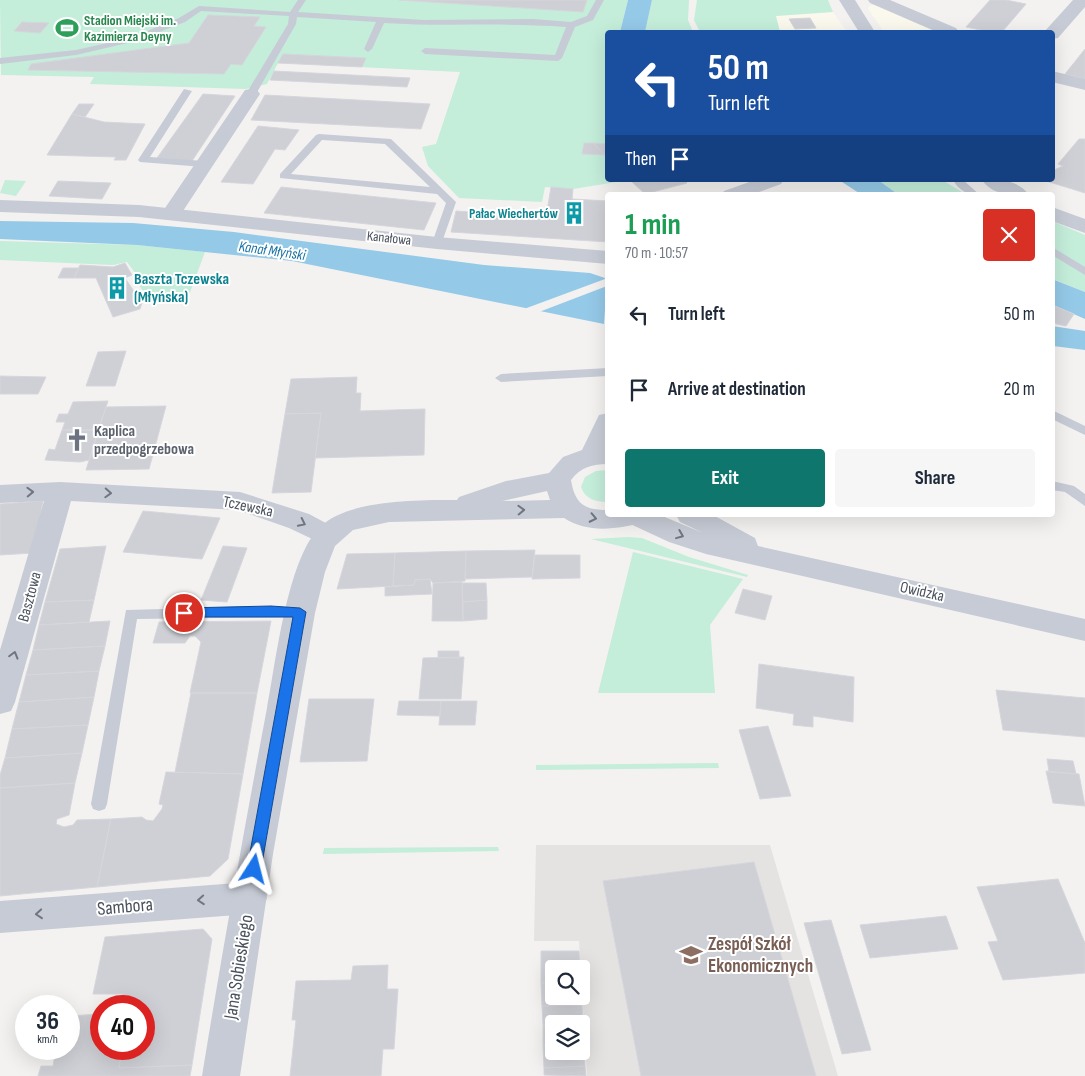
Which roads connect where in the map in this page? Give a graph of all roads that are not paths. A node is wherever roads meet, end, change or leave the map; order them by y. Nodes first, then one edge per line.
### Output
1 (302, 0) edge
2 (600, 0) edge
3 (847, 0) edge
4 (876, 0) edge
5 (1082, 0) edge
6 (293, 14) junction
7 (381, 20) junction
8 (571, 25) junction
9 (866, 30) edge
10 (945, 30) edge
11 (1055, 31) edge
12 (368, 49) dead end
13 (425, 52) dead end
14 (0, 61) edge
15 (1055, 77) edge
16 (1085, 85) edge
17 (187, 91) dead end
18 (251, 94) joint
19 (204, 164) junction
20 (769, 182) edge
21 (959, 182) edge
22 (996, 182) edge
23 (440, 191) junction
24 (744, 192) edge
25 (971, 192) edge
26 (1014, 192) edge
27 (0, 206) edge
28 (171, 214) junction
29 (1055, 214) edge
30 (1085, 227) edge
31 (437, 243) junction
32 (1055, 252) edge
33 (605, 258) edge
34 (1085, 272) edge
35 (605, 372) edge
36 (501, 378) dead end
37 (1055, 416) edge
38 (1085, 431) edge
39 (605, 434) edge
40 (600, 455) edge
41 (558, 480) junction
42 (1055, 486) edge
43 (60, 491) junction
44 (0, 494) edge
45 (1085, 501) edge
46 (455, 508) junction
47 (568, 508) junction
48 (626, 517) edge
49 (640, 517) edge
50 (694, 517) edge
51 (327, 536) junction
52 (759, 555) junction
53 (300, 612) junction
54 (1085, 630) edge
55 (0, 702) edge
56 (99, 804) dead end
57 (250, 898) junction
58 (0, 917) edge
59 (221, 1076) edge

1 - 6 lane
2 - 8 lane
3 - 9 street
4 - 10 street
5 - 11 street
6 - 7 lane
6 - 14 lane
6 - 18 lane
7 - 8 lane
7 - 12 lane
8 - 13 lane
15 - 16 street
17 - 19 lane
18 - 19 street
19 - 28 street
20 - 24 street
21 - 25 lane
22 - 26 street
23 - 23 lane
23 - 31 lane
27 - 28 street, Kanałowa
28 - 31 street, Kanałowa
29 - 30 street
31 - 33 street, Kanałowa
32 - 34 lane
35 - 36 lane
37 - 38 lane
39 - 40 street
40 - 41 street
41 - 46 street
41 - 47 street
42 - 45 lane
44 -> 43 street, Tczewska
43 -> 51 street, Tczewska
55 -> 43 street, Basztowa
46 -> 47 street
46 - 51 street
47 -> 48 street
49 -> 52 street, Owidzka
50 - 52 street, Owidzka
51 - 53 street, Jana Sobieskiego
52 - 54 street, Owidzka
53 - 56 lane
53 - 57 street, Jana Sobieskiego
57 -> 58 street, Sambora
57 - 59 street, Jana Sobieskiego

